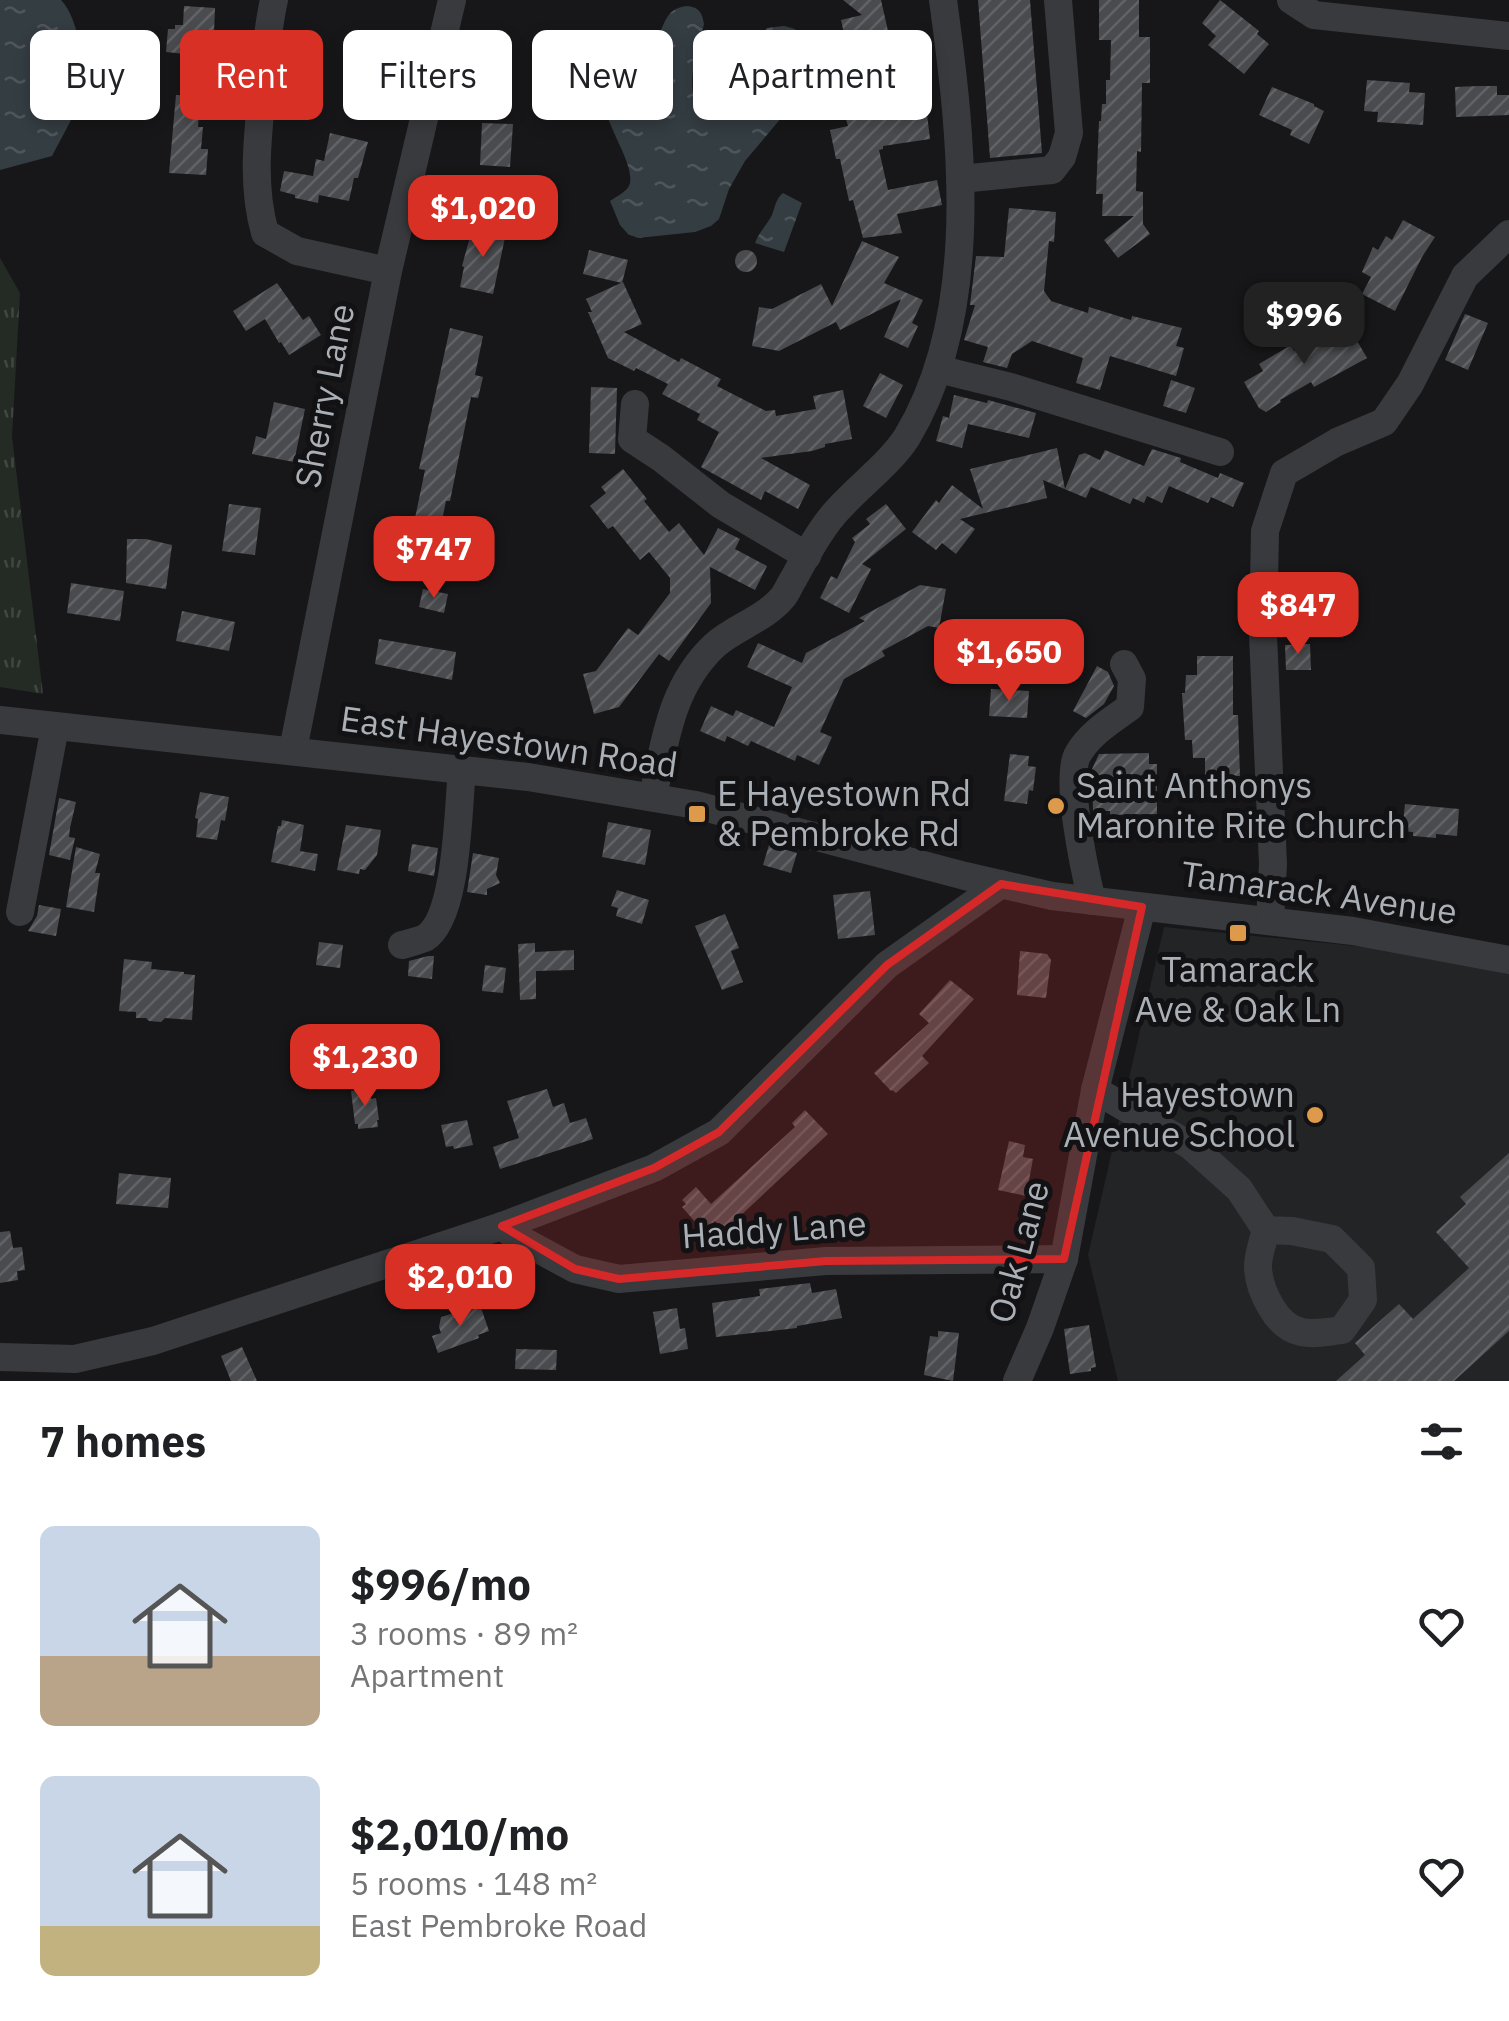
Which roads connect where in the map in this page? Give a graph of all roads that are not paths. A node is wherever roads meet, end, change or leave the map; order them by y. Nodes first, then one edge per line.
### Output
1 (274, 0) edge
2 (452, 0) edge
3 (943, 0) edge
4 (1058, 0) edge
5 (1291, 0) edge
6 (1509, 36) edge
7 (960, 179) junction
8 (1509, 234) edge
9 (388, 271) junction
10 (938, 369) junction
11 (635, 404) dead end
12 (1220, 452) dead end
13 (807, 556) junction
14 (1124, 664) dead end
15 (0, 720) edge
16 (55, 727) junction
17 (293, 750) junction
18 (462, 770) junction
19 (653, 796) junction
20 (1000, 884) junction
21 (1092, 901) junction
22 (1142, 907) junction
23 (20, 912) dead end
24 (1270, 922) junction
25 (402, 945) dead end
26 (1509, 960) edge
27 (1095, 1090) junction
28 (502, 1226) junction
29 (1266, 1230) dead end
30 (1064, 1258) junction
31 (0, 1357) edge
32 (27, 1369) edge
33 (1018, 1380) edge

1 - 9 street
2 - 9 street, Sherry Lane
3 - 7 street
4 - 7 street
5 - 6 street
7 - 10 street
8 - 24 street
9 - 17 street, Sherry Lane
10 - 12 street
10 - 13 street
11 - 13 street
13 - 19 street
14 - 21 street
15 - 16 street, East Hayestown Road
16 - 17 street, East Hayestown Road
16 - 23 street
17 - 18 street, East Hayestown Road
18 - 19 street, East Hayestown Road
18 - 25 street
19 - 20 street, East Hayestown Road
20 - 21 street, Tamarack Avenue
20 - 28 street
21 - 22 street, Tamarack Avenue
22 - 24 street, Tamarack Avenue
22 - 27 street, Oak Lane
24 - 26 street, Tamarack Avenue
27 - 29 street
27 - 30 street, Oak Lane
28 - 30 street, Haddy Lane
28 - 32 street
30 - 33 street, Oak Lane
31 - 32 street

